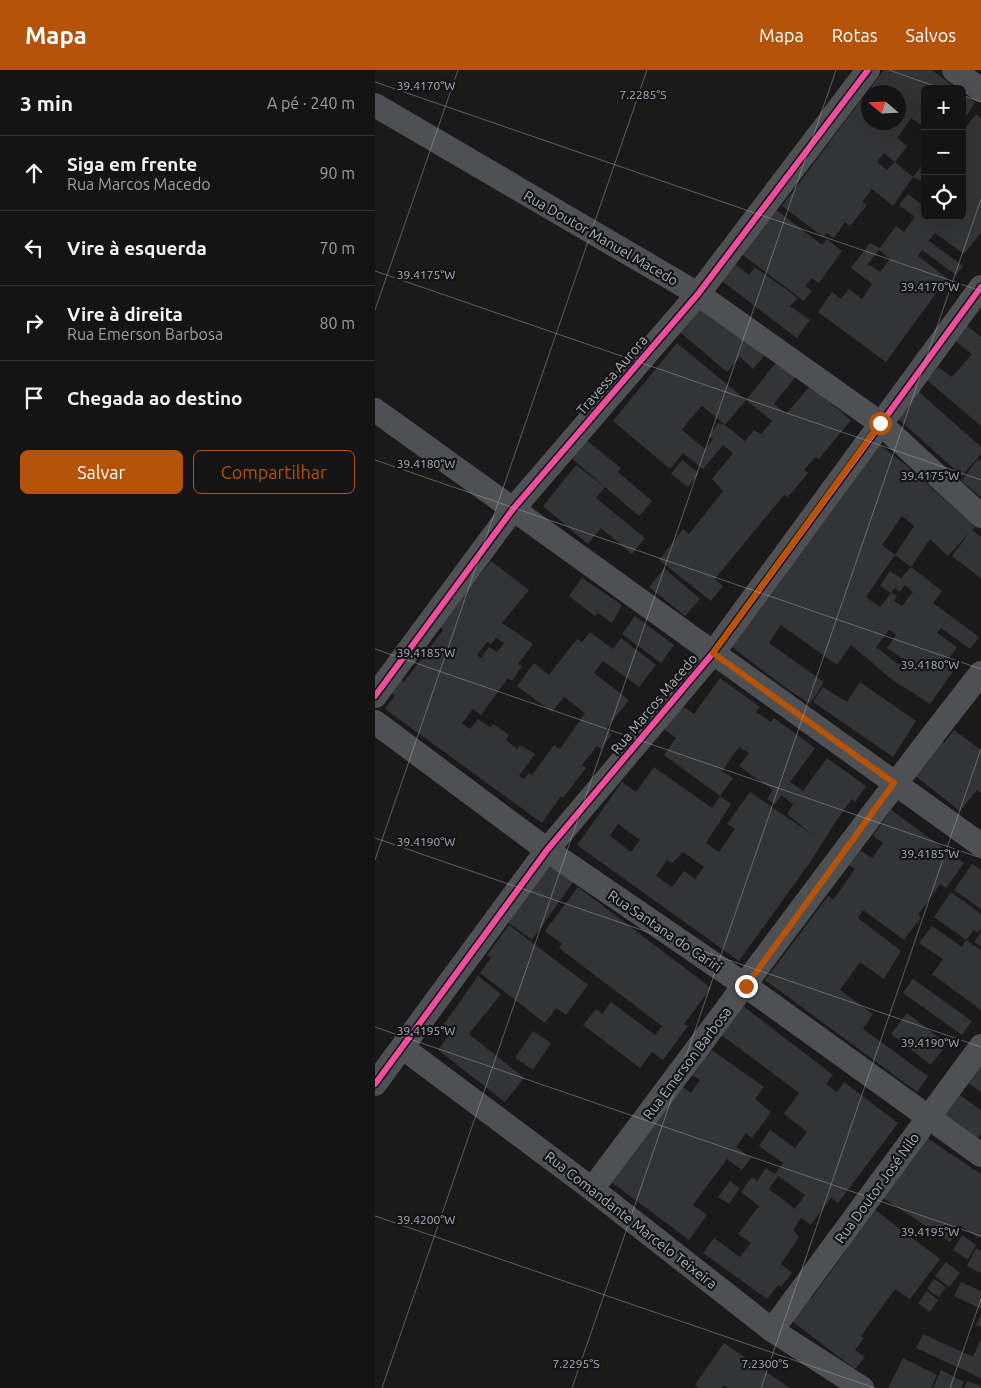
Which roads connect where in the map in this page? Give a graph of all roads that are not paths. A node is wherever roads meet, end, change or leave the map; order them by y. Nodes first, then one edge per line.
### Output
1 (868, 70) edge
2 (954, 70) edge
3 (981, 90) edge
4 (375, 105) edge
5 (981, 287) edge
6 (698, 294) junction
7 (375, 410) edge
8 (880, 423) junction
9 (513, 510) junction
10 (981, 516) edge
11 (713, 653) junction
12 (981, 673) edge
13 (375, 696) edge
14 (375, 722) edge
15 (894, 783) junction
16 (981, 845) edge
17 (547, 850) junction
18 (746, 986) junction
19 (981, 1046) edge
20 (403, 1048) junction
21 (375, 1084) edge
22 (928, 1118) junction
23 (981, 1155) edge
24 (592, 1189) junction
25 (772, 1330) junction
26 (862, 1388) edge

1 - 6 street, Travessa Aurora
2 - 3 street
4 - 6 street, Rua Doutor Manuel Macedo
5 - 8 street, Rua Marcos Macedo
6 - 8 street, Rua Doutor Manuel Macedo
6 - 9 street, Travessa Aurora
7 - 9 street
8 - 10 street, Rua Doutor Manuel Macedo
8 - 11 street, Rua Marcos Macedo
9 - 11 street
9 - 13 street, Travessa Aurora
11 - 15 street
11 - 17 street, Rua Marcos Macedo
12 - 15 street, Rua Emerson Barbosa
14 - 17 street, Rua Santana do Cariri
15 - 16 street
15 - 18 street, Rua Emerson Barbosa
17 - 18 street, Rua Santana do Cariri
17 - 20 street, Rua Marcos Macedo
18 - 22 street, Rua Santana do Cariri
18 - 24 street, Rua Emerson Barbosa
19 - 22 street, Rua Doutor José Nilo
20 - 21 street, Rua Marcos Macedo
20 - 24 street, Rua Comandante Marcelo Teixeira
22 - 23 street, Rua Santana do Cariri
22 - 25 street, Rua Doutor José Nilo
24 - 25 street, Rua Comandante Marcelo Teixeira
25 - 26 street, Rua Comandante Marcelo Teixeira

